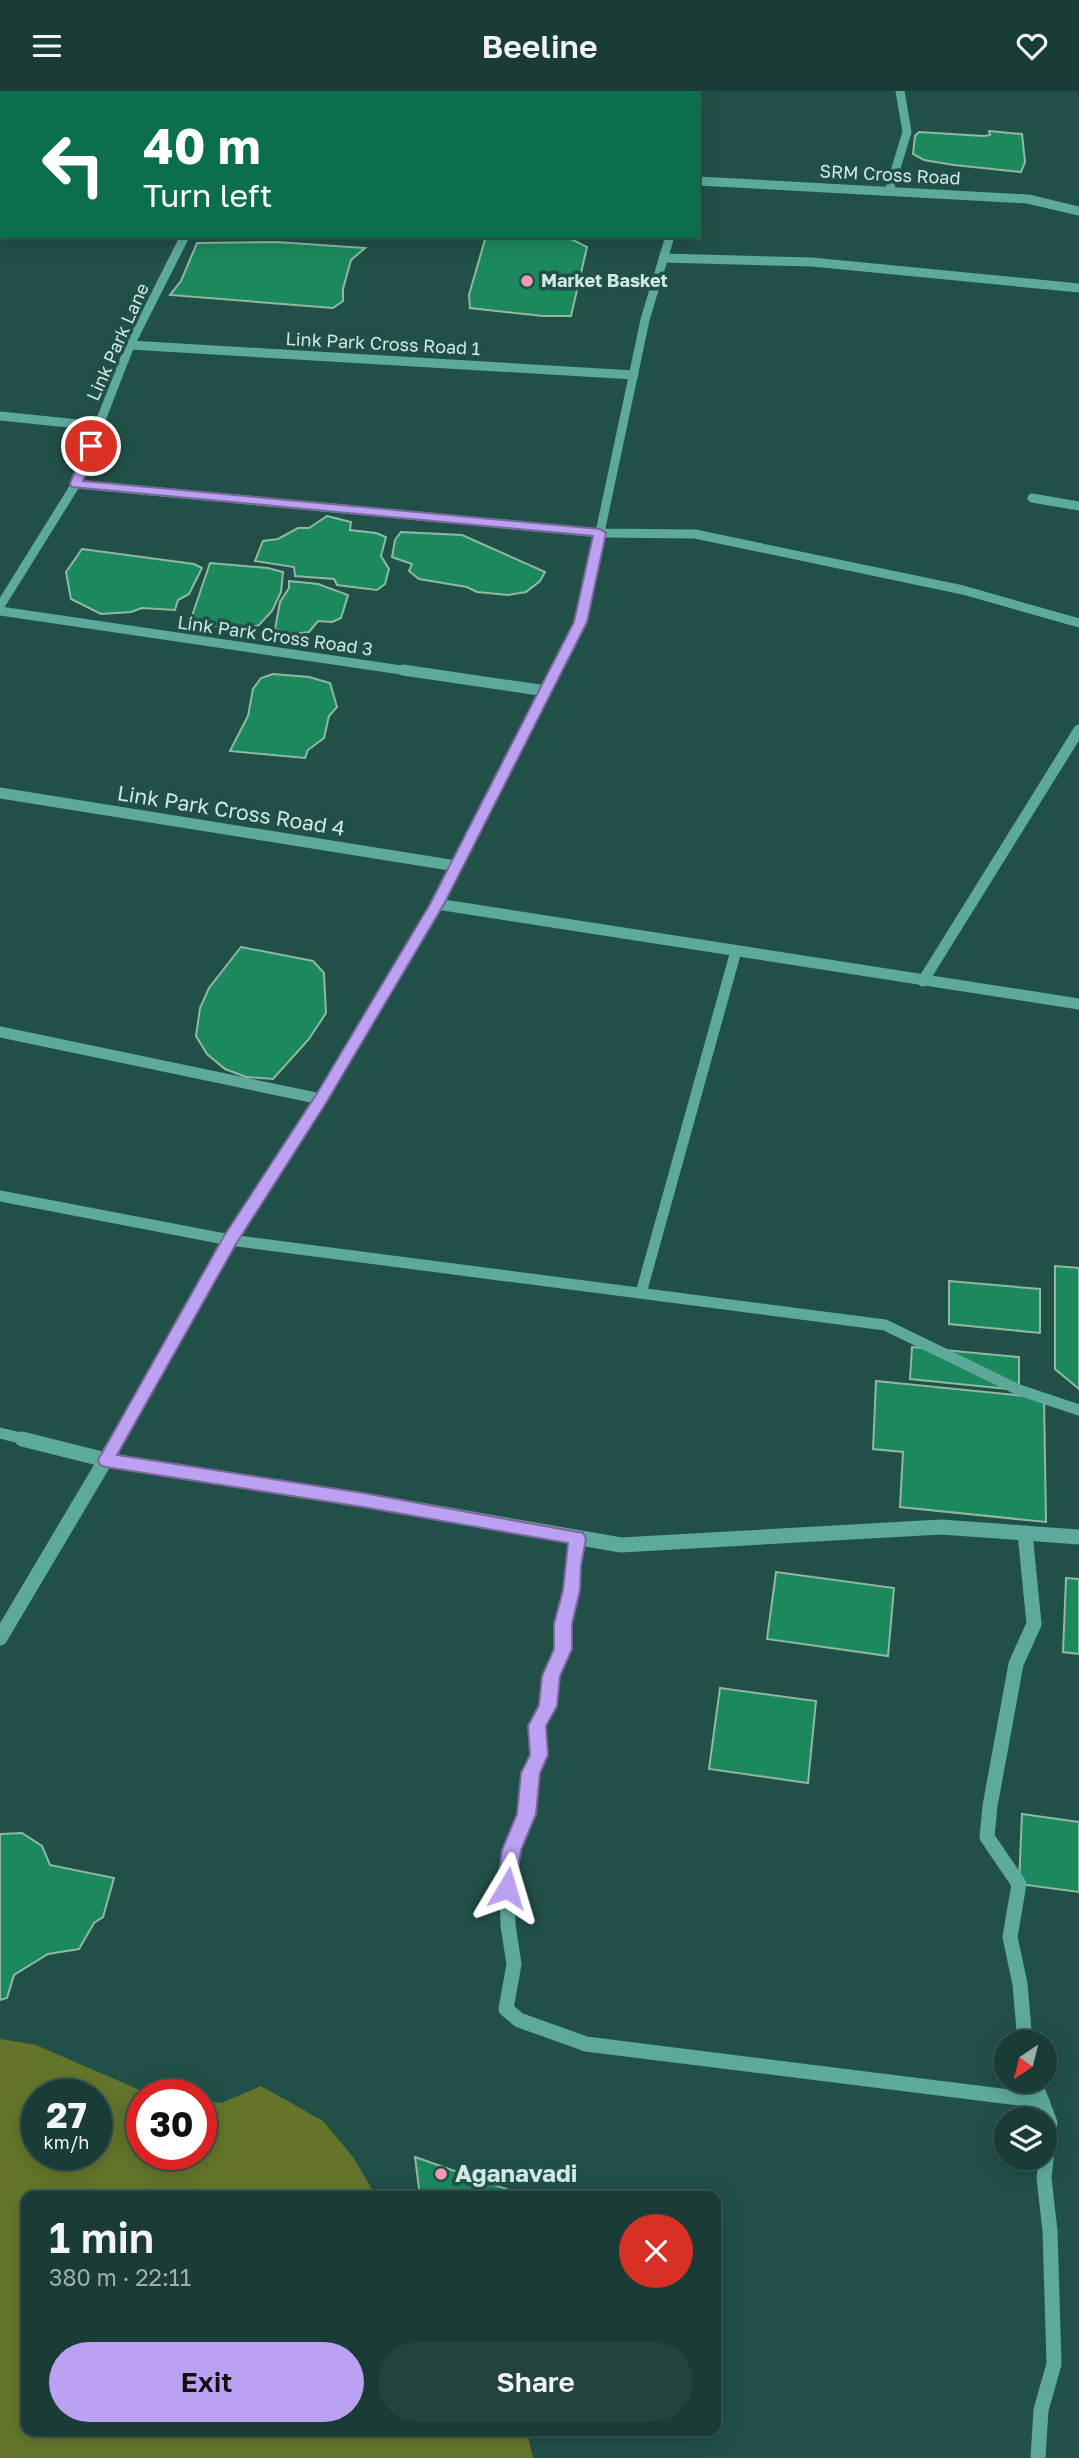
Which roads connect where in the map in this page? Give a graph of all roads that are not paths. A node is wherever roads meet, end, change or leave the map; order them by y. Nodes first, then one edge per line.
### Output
1 (900, 91) edge
2 (700, 181) edge
3 (889, 191) junction
4 (1079, 211) edge
5 (184, 238) edge
6 (669, 238) edge
7 (663, 258) junction
8 (1079, 288) edge
9 (130, 345) junction
10 (634, 375) junction
11 (0, 416) edge
12 (99, 426) junction
13 (76, 484) junction
14 (1032, 498) dead end
15 (1079, 506) edge
16 (600, 533) junction
17 (0, 609) edge
18 (1079, 623) edge
19 (545, 691) junction
20 (1079, 730) edge
21 (0, 793) edge
22 (456, 866) junction
23 (437, 904) junction
24 (736, 951) junction
25 (923, 981) junction
26 (1079, 1004) edge
27 (0, 1032) edge
28 (321, 1099) junction
29 (0, 1196) edge
30 (230, 1240) junction
31 (640, 1293) junction
32 (1079, 1410) edge
33 (0, 1433) edge
34 (106, 1460) junction
35 (1026, 1533) junction
36 (1079, 1537) edge
37 (577, 1538) junction
38 (2, 1629) edge
39 (1024, 2030) edge
40 (1039, 2093) edge
41 (1042, 2101) junction
42 (1038, 2458) edge

1 - 3 street
2 - 3 street, SRM Cross Road
3 - 4 street, SRM Cross Road
5 - 9 street, Link Park Lane
6 - 7 street
7 - 8 street
7 - 10 street
9 - 10 street, Link Park Cross Road 1
9 - 12 street, Link Park Lane
10 - 16 street
11 - 12 street
12 - 13 street, Link Park Lane
13 - 16 street
13 - 17 street, Link Park Lane
14 - 15 street
16 - 18 street
16 - 19 street
17 - 19 street, Link Park Cross Road 3
19 - 22 street
20 - 25 street
21 - 22 street, Link Park Cross Road 4
22 - 23 street
23 - 24 street
23 - 28 street
24 - 25 street
24 - 31 street
25 - 26 street
27 - 28 street
28 - 30 street
29 - 30 street
30 - 31 street
30 - 34 street
31 - 32 street
33 - 34 street
34 - 37 street
34 - 38 street
35 - 36 street
35 - 37 street
35 - 39 street
37 - 41 street
40 - 41 street
41 - 42 street

